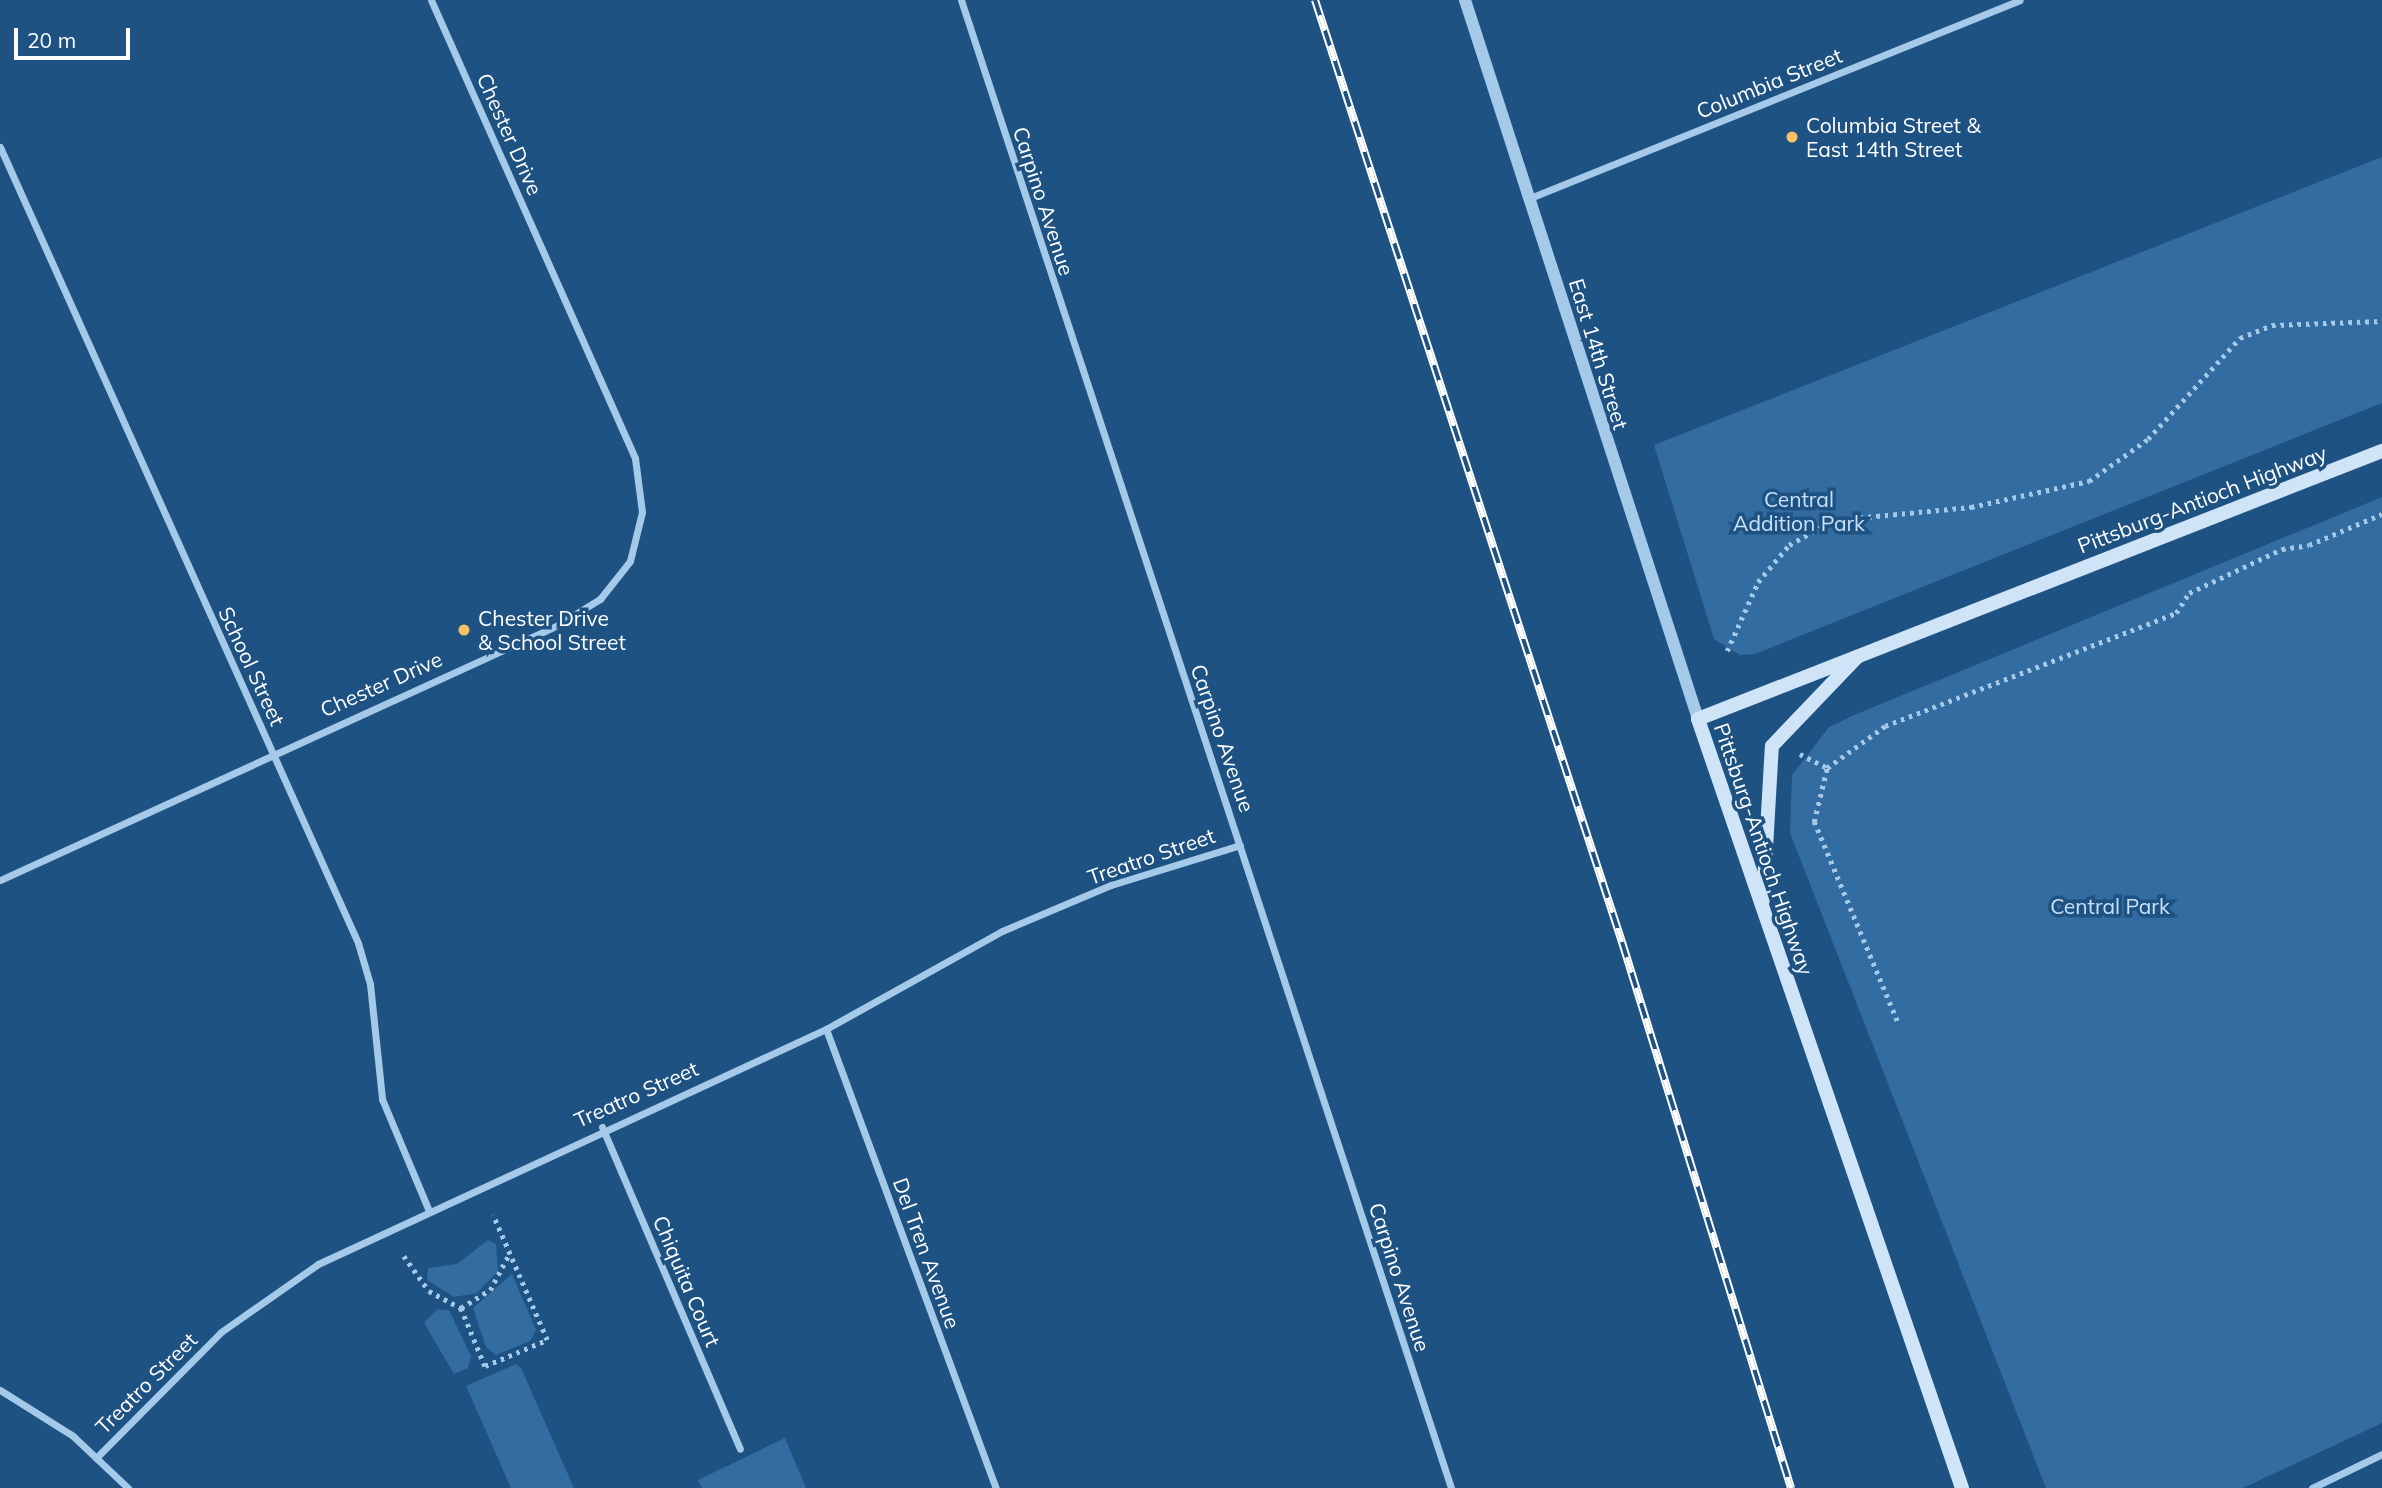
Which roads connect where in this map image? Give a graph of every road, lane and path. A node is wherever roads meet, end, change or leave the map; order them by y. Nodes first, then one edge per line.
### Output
1 (431, 0) edge
2 (961, 0) edge
3 (1465, 0) edge
4 (2020, 0) edge
5 (0, 147) edge
6 (1530, 198) junction
7 (2382, 321) edge
8 (2382, 451) edge
9 (2382, 514) edge
10 (1727, 651) dead end
11 (1860, 653) junction
12 (1698, 719) junction
13 (272, 752) junction
14 (1797, 752) dead end
15 (1827, 768) junction
16 (1240, 845) junction
17 (0, 880) edge
18 (1762, 908) junction
19 (1897, 1021) dead end
20 (826, 1029) junction
21 (602, 1127) junction
22 (429, 1211) junction
23 (492, 1215) dead end
24 (509, 1254) junction
25 (404, 1256) dead end
26 (461, 1308) junction
27 (0, 1390) edge
28 (740, 1449) dead end
29 (2382, 1454) edge
30 (96, 1458) junction
31 (128, 1488) edge
32 (996, 1488) edge
33 (1451, 1488) edge
34 (1962, 1488) edge
35 (2312, 1488) edge

1 - 13 street, Chester Drive
2 - 16 street, Carpino Avenue
3 - 6 street, East 14th Street
4 - 6 street, Columbia Street
5 - 13 street, School Street
6 - 12 street, East 14th Street
7 - 10 path
8 - 11 main road, Pittsburg-Antioch Highway
9 - 15 path
11 - 12 main road, Pittsburg-Antioch Highway
11 - 18 main road
12 - 18 main road, Pittsburg-Antioch Highway
13 - 17 street, Chester Drive
13 - 22 street, School Street
14 - 15 path
15 - 19 path
16 - 20 street, Treatro Street
16 - 33 street, Carpino Avenue
18 - 34 main road, Pittsburg-Antioch Highway
20 - 21 street, Treatro Street
20 - 32 street, Del Tren Avenue
21 - 22 street, Treatro Street
21 - 28 street, Chiquita Court
22 - 30 street, Treatro Street
23 - 24 path
24 - 26 path
24 - 26 path
25 - 26 path
27 - 30 street
29 - 35 street
30 - 31 street

